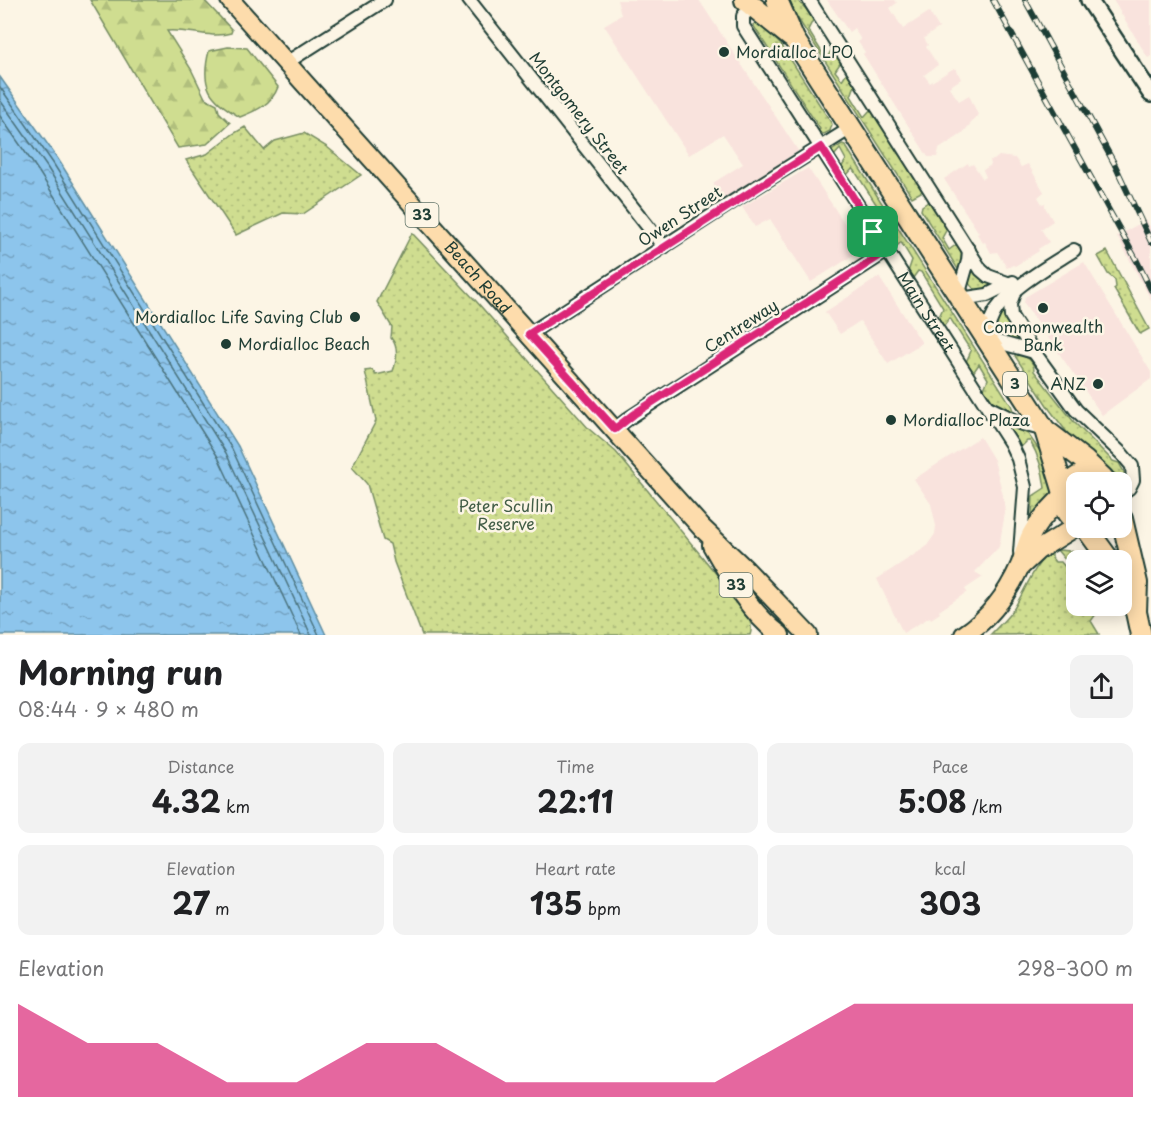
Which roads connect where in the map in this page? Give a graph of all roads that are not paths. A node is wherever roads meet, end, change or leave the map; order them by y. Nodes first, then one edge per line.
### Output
1 (230, 0) edge
2 (385, 0) edge
3 (469, 0) edge
4 (777, 0) edge
5 (809, 0) edge
6 (1089, 0) edge
7 (748, 3) edge
8 (794, 39) junction
9 (286, 63) junction
10 (1151, 94) edge
11 (851, 128) junction
12 (821, 147) junction
13 (664, 247) junction
14 (969, 250) junction
15 (1074, 250) dead end
16 (887, 251) junction
17 (1012, 288) junction
18 (959, 297) junction
19 (529, 334) junction
20 (986, 338) junction
21 (1034, 352) junction
22 (987, 406) junction
23 (615, 429) junction
24 (1045, 430) junction
25 (1097, 472) edge
26 (1132, 482) edge
27 (1066, 490) edge
28 (1064, 494) junction
29 (1066, 511) edge
30 (702, 528) junction
31 (1066, 533) edge
32 (1126, 538) edge
33 (1020, 566) junction
34 (1132, 608) edge
35 (1139, 625) edge
36 (793, 628) edge
37 (776, 632) edge
38 (808, 635) edge
39 (964, 635) edge

1 - 9 main road, Beach Road / 33
2 - 9 street
3 - 13 street, Montgomery Street
4 - 8 highway, Main Street / 3
5 - 14 street
6 - 10 street
7 - 8 highway, Main Street / 3
7 - 12 street, Main Street
8 - 11 highway, Main Street / 3
9 - 19 main road, Beach Road / 33
11 - 12 street, Owen Street
11 - 18 highway, Main Street / 3
12 - 13 street, Owen Street
12 - 16 street, Main Street
13 - 19 street, Owen Street
14 - 17 street
14 - 18 street
15 - 17 street
16 - 22 street, Main Street
16 - 23 street, Centreway
17 - 18 street
17 - 20 street
17 - 21 street
18 - 20 highway, Main Street / 3
19 - 23 main road, Beach Road / 33
20 - 21 street
20 - 24 highway, Main Street / 3
21 - 26 street
22 - 24 street, Main Street
22 - 33 street, Main Street
23 - 30 main road, Beach Road / 33
24 - 25 highway, Main Street / 3
24 - 28 highway, Main Street / 3
27 - 28 highway, 3
28 - 29 highway, 3
28 - 33 main road
30 - 36 main road, Beach Road / 33
30 - 37 main road, Beach Road / 33
31 - 33 main road
32 - 35 highway
33 - 39 main road
34 - 35 highway
36 - 37 main road
36 - 38 main road, Beach Road / 33

